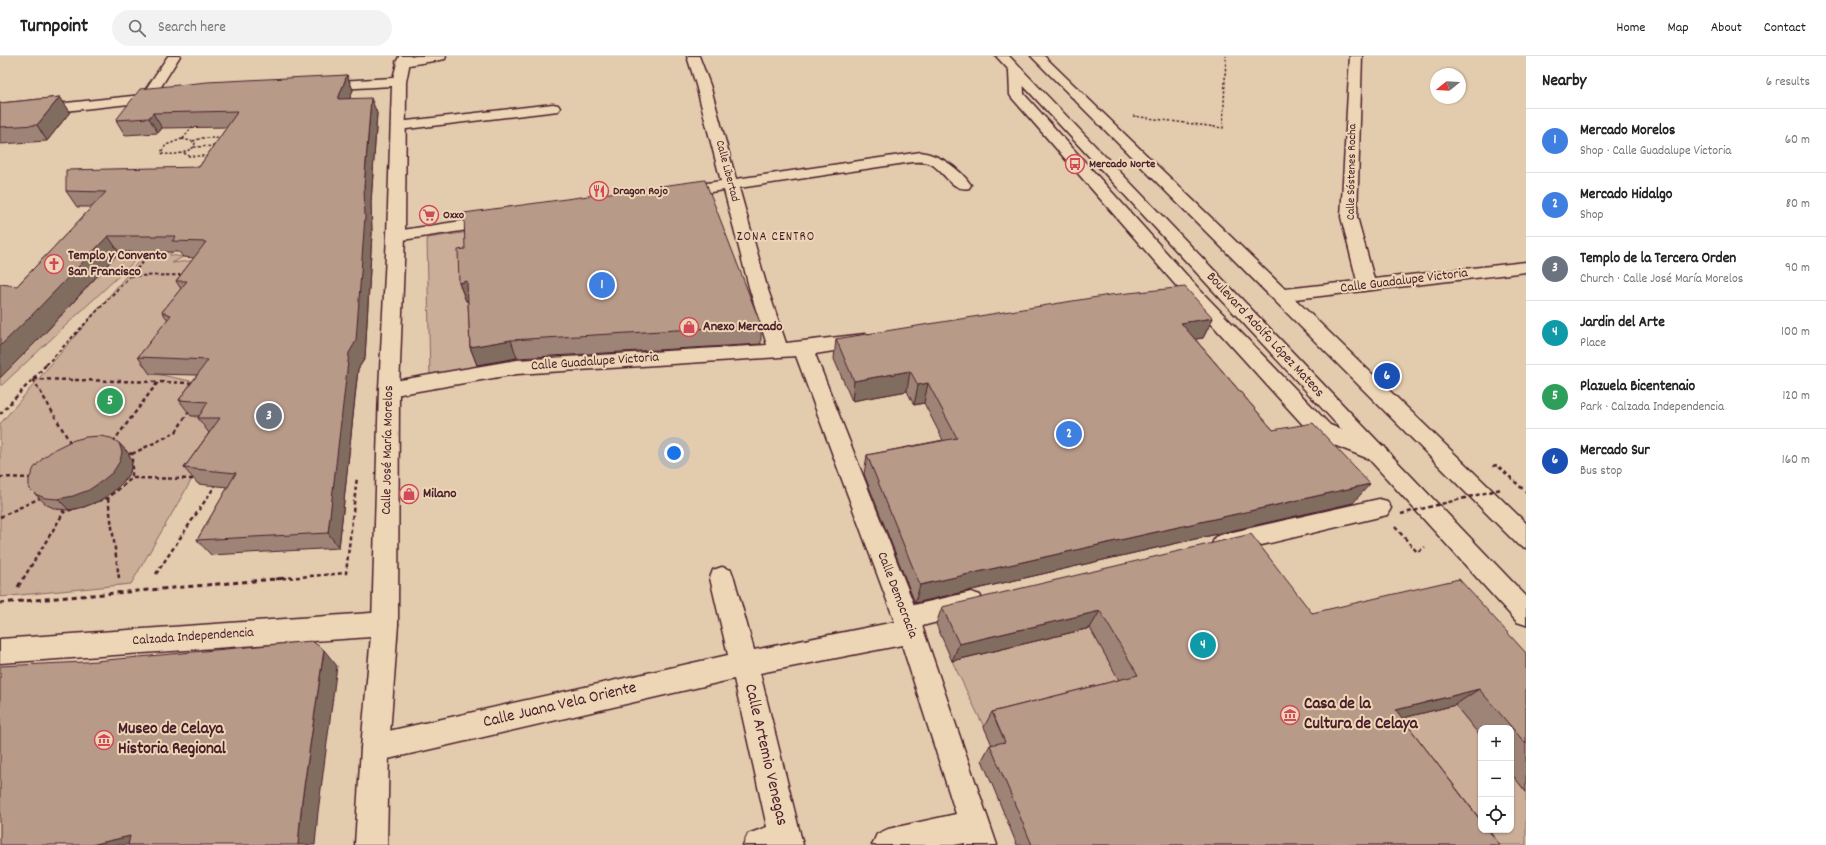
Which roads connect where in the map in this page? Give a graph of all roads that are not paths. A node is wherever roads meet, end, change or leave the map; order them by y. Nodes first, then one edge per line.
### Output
1 (174, 56) edge
2 (440, 56) edge
3 (693, 56) edge
4 (1002, 56) edge
5 (1037, 56) edge
6 (1356, 56) edge
7 (403, 67) edge
8 (1016, 71) junction
9 (307, 87) edge
10 (177, 95) edge
11 (147, 98) junction
12 (553, 108) dead end
13 (0, 114) edge
14 (398, 126) junction
15 (730, 184) junction
16 (963, 185) dead end
17 (659, 195) edge
18 (512, 218) edge
19 (396, 236) junction
20 (1526, 267) edge
21 (1367, 286) junction
22 (758, 287) joint
23 (1193, 293) junction
24 (1281, 296) junction
25 (1146, 300) edge
26 (881, 338) edge
27 (791, 350) junction
28 (389, 389) junction
29 (1377, 454) junction
30 (1390, 511) road end
31 (1526, 538) edge
32 (1205, 549) edge
33 (722, 578) dead end
34 (996, 597) edge
35 (1526, 614) edge
36 (385, 624) junction
37 (908, 625) junction
38 (0, 651) edge
39 (744, 664) junction
40 (375, 748) junction
41 (977, 835) edge
42 (777, 843) edge
43 (371, 845) edge
44 (888, 845) edge

1 - 11 main road
2 - 7 main road
3 - 15 main road, Calle Libertad
4 - 8 main road, Boulevard Adolfo López Mateos
5 - 24 main road
6 - 21 main road, Calle Sóstenes Rocha
7 - 9 main road
7 - 14 main road, Calle José María Morelos
8 - 23 main road
8 - 29 main road, Boulevard Adolfo López Mateos
10 - 11 main road
11 - 13 main road
12 - 14 main road
14 - 19 main road, Calle José María Morelos
15 - 16 main road
15 - 17 main road
15 - 22 main road, Calle Libertad
18 - 19 main road
19 - 28 main road, Calle José María Morelos
20 - 21 main road, Calle Guadalupe Victoria
21 - 24 main road, Calle Guadalupe Victoria
22 - 27 main road, Calle Democracia
23 - 25 main road
23 - 29 main road
24 - 31 main road
26 - 27 main road, Calle Guadalupe Victoria
27 - 28 main road, Calle Guadalupe Victoria
27 - 37 main road, Calle Democracia
28 - 36 main road, Calle José María Morelos
29 - 35 main road, Boulevard Adolfo López Mateos
30 - 32 main road
33 - 39 main road, Calle Artemio Venegas
34 - 37 main road, Calle Juana Vela Oriente
36 - 38 main road, Calzada Independencia
36 - 40 main road, Calle José María Morelos
37 - 39 main road, Calle Juana Vela Oriente
37 - 41 main road, Calle Democracia
39 - 40 main road, Calle Juana Vela Oriente
39 - 42 main road, Calle Artemio Venegas
40 - 43 main road, Calle José María Morelos
41 - 44 main road

